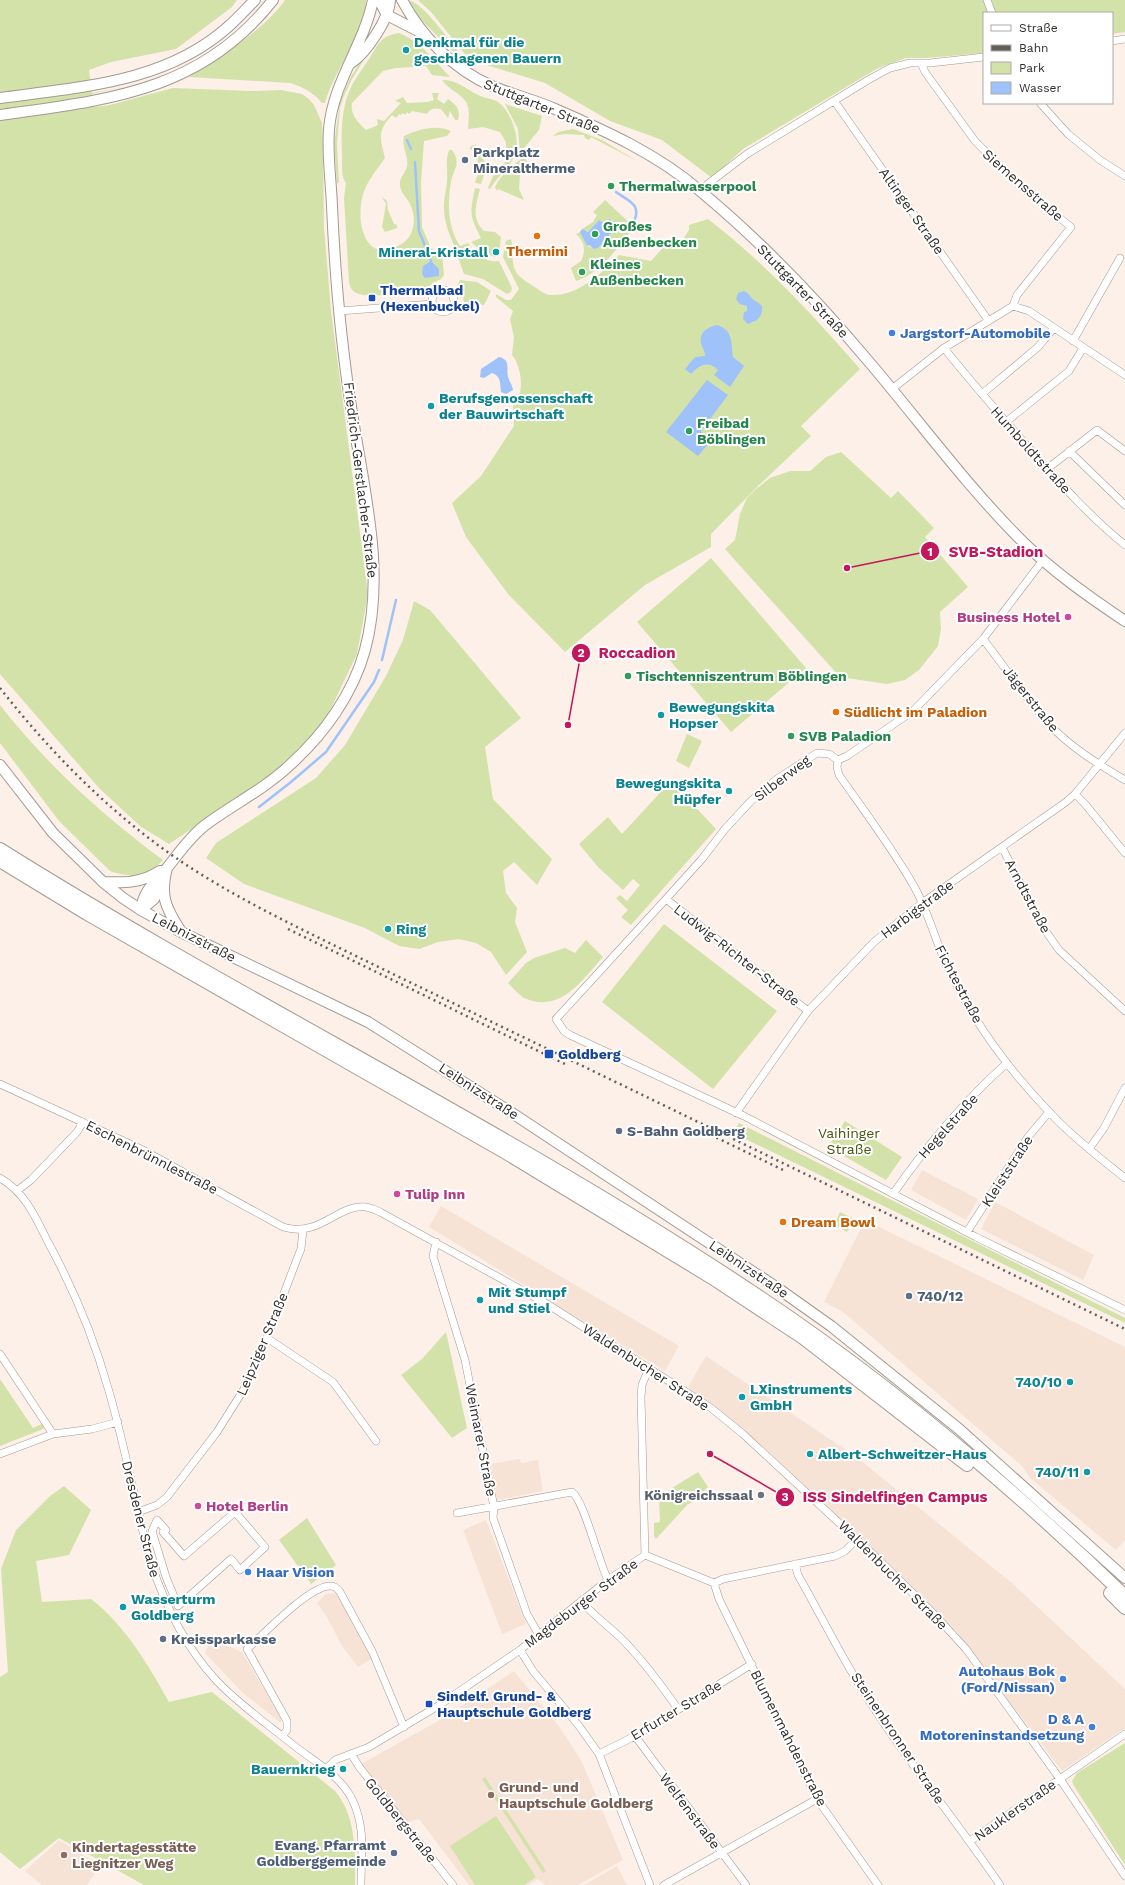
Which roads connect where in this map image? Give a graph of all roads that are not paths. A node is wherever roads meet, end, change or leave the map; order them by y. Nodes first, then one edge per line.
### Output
1 (255, 0) edge
2 (273, 0) edge
3 (373, 0) edge
4 (402, 0) edge
5 (987, 0) edge
6 (386, 6) edge
7 (992, 12) edge
8 (370, 14) junction
9 (412, 17) junction
10 (426, 34) junction
11 (1125, 38) edge
12 (1113, 41) edge
13 (983, 57) edge
14 (351, 63) junction
15 (921, 63) junction
16 (0, 98) edge
17 (835, 102) junction
18 (1041, 104) edge
19 (0, 115) edge
20 (1125, 176) edge
21 (700, 190) junction
22 (1120, 258) dead end
23 (433, 304) dead end
24 (1013, 306) junction
25 (339, 310) junction
26 (988, 320) junction
27 (1054, 328) junction
28 (1073, 341) junction
29 (944, 348) junction
30 (1083, 348) junction
31 (1125, 375) edge
32 (892, 389) junction
33 (982, 394) junction
34 (1006, 422) junction
35 (1069, 450) junction
36 (1125, 451) edge
37 (1047, 469) junction
38 (1125, 505) edge
39 (1125, 545) edge
40 (1043, 560) junction
41 (1125, 621) edge
42 (983, 639) junction
43 (1125, 733) edge
44 (838, 760) junction
45 (1098, 764) junction
46 (0, 765) edge
47 (1125, 780) edge
48 (1075, 794) junction
49 (1002, 847) junction
50 (0, 849) edge
51 (1125, 853) edge
52 (0, 861) edge
53 (167, 867) junction
54 (104, 882) junction
55 (163, 884) junction
56 (666, 899) junction
57 (922, 903) junction
58 (141, 910) junction
59 (181, 932) junction
60 (808, 1011) junction
61 (1125, 1011) edge
62 (1007, 1063) junction
63 (0, 1084) edge
64 (1125, 1088) edge
65 (1049, 1112) junction
66 (736, 1113) junction
67 (83, 1122) junction
68 (1089, 1149) junction
69 (0, 1178) edge
70 (1125, 1178) edge
71 (18, 1190) junction
72 (893, 1194) junction
73 (303, 1230) junction
74 (967, 1232) junction
75 (436, 1242) junction
76 (1125, 1310) edge
77 (267, 1338) junction
78 (0, 1354) edge
79 (649, 1368) junction
80 (118, 1422) junction
81 (53, 1434) junction
82 (376, 1441) dead end
83 (0, 1454) edge
84 (494, 1507) junction
85 (138, 1512) junction
86 (457, 1514) dead end
87 (857, 1539) junction
88 (645, 1555) junction
89 (795, 1564) junction
90 (1125, 1578) edge
91 (608, 1580) junction
92 (714, 1583) junction
93 (1125, 1596) edge
94 (581, 1601) junction
95 (178, 1606) joint
96 (1125, 1608) edge
97 (539, 1635) junction
98 (520, 1650) junction
99 (752, 1664) junction
100 (678, 1709) junction
101 (404, 1727) junction
102 (1125, 1734) edge
103 (282, 1736) junction
104 (635, 1736) junction
105 (351, 1754) junction
106 (599, 1754) junction
107 (325, 1770) junction
108 (1060, 1779) junction
109 (817, 1800) junction
110 (970, 1841) junction
111 (721, 1852) junction
112 (1125, 1876) edge
113 (361, 1885) edge
114 (453, 1885) edge
115 (650, 1885) edge
116 (664, 1885) edge
117 (746, 1885) edge
118 (878, 1885) edge
119 (1000, 1885) edge

1 - 16 street
2 - 19 street
3 - 8 street, Friedrich-Gerstlacher-Straße
4 - 9 street, Stuttgarter Straße
5 - 7 street
6 - 8 street
6 - 9 street, Stuttgarter Straße
6 - 10 street, Stuttgarter Straße
6 - 14 street, Friedrich-Gerstlacher-Straße
8 - 14 street, Friedrich-Gerstlacher-Straße
9 - 10 street, Stuttgarter Straße
10 - 21 street, Stuttgarter Straße
11 - 12 street
13 - 15 street
14 - 25 street, Friedrich-Gerstlacher-Straße
15 - 17 street
15 - 24 street, Siemensstraße
17 - 21 street
17 - 26 street, Altinger Straße
18 - 20 street
21 - 32 street, Stuttgarter Straße
22 - 28 street
23 - 25 street
24 - 26 street
24 - 27 street
25 - 53 street, Friedrich-Gerstlacher-Straße
26 - 29 street
27 - 28 street
27 - 33 street
28 - 30 street
29 - 32 street
29 - 33 street, Humboldtstraße
30 - 31 street
30 - 34 street
32 - 40 street, Stuttgarter Straße
33 - 34 street, Humboldtstraße
34 - 37 street, Humboldtstraße
35 - 36 street
35 - 37 street
35 - 38 street
37 - 39 street, Humboldtstraße
40 - 41 street, Stuttgarter Straße
40 - 42 street
42 - 44 street
42 - 45 street, Jägerstraße
43 - 45 street, Harbigstraße
44 - 56 street, Silberweg
44 - 57 street, Fichtestraße
45 - 47 street, Jägerstraße
45 - 48 street, Harbigstraße
46 - 54 street, Leibnizstraße
48 - 49 street, Harbigstraße
48 - 51 street
49 - 57 street, Harbigstraße
49 - 61 street, Arndtstraße
50 - 93 highway
52 - 96 highway
53 - 54 street, Friedrich-Gerstlacher-Straße
53 - 55 street, Friedrich-Gerstlacher-Straße
53 - 58 street, Friedrich-Gerstlacher-Straße
54 - 58 street, Leibnizstraße
55 - 58 street, Friedrich-Gerstlacher-Straße
55 - 59 street, Friedrich-Gerstlacher-Straße
56 - 60 street, Ludwig-Richter-Straße
56 - 66 street, Silberweg
57 - 60 street, Harbigstraße
57 - 62 street, Fichtestraße
58 - 59 street, Leibnizstraße
59 - 90 street, Leibnizstraße
60 - 66 street, Harbigstraße
62 - 65 street, Fichtestraße
62 - 72 street, Hegelstraße
63 - 67 street, Eschenbrünnlestraße
64 - 68 street
65 - 68 street, Fichtestraße
65 - 74 street, Kleiststraße
66 - 72 street
67 - 71 street
67 - 73 street, Eschenbrünnlestraße
68 - 70 street, Fichtestraße
69 - 71 street
71 - 80 street, Dresdener Straße
72 - 74 street
73 - 75 street, Waldenbucher Straße
73 - 77 street, Leipziger Straße
74 - 76 street
75 - 79 street, Waldenbucher Straße
75 - 84 street, Weimarer Straße
77 - 82 street
77 - 85 street, Leipziger Straße
78 - 81 street
79 - 87 street, Waldenbucher Straße
79 - 88 street
80 - 81 street
80 - 85 street, Dresdener Straße
81 - 83 street
84 - 86 street
84 - 91 street
84 - 97 street, Weimarer Straße
85 - 103 street, Dresdener Straße
87 - 89 street
87 - 108 street, Waldenbucher Straße
88 - 91 street, Magdeburger Straße
88 - 92 street, Magdeburger Straße
89 - 92 street
89 - 110 street, Steinenbronner Straße
91 - 94 street, Magdeburger Straße
92 - 99 street, Blumenmahdenstraße
94 - 97 street, Magdeburger Straße
94 - 100 street
95 - 95 street
97 - 98 street, Magdeburger Straße
98 - 101 street, Magdeburger Straße
98 - 106 street
99 - 100 street, Erfurter Straße
99 - 109 street, Blumenmahdenstraße
100 - 104 street, Erfurter Straße
101 - 103 street
101 - 105 street, Magdeburger Straße
102 - 108 street, Nauklerstraße
103 - 107 street, Dresdener Straße
104 - 106 street, Erfurter Straße
104 - 111 street, Welfenstraße
105 - 107 street, Magdeburger Straße
105 - 114 street, Goldbergstraße
106 - 115 street
107 - 113 street, Dresdener Straße
108 - 110 street, Nauklerstraße
108 - 112 street, Waldenbucher Straße
109 - 111 street
109 - 118 street, Blumenmahdenstraße
110 - 119 street, Steinenbronner Straße
111 - 116 street
111 - 117 street, Welfenstraße

